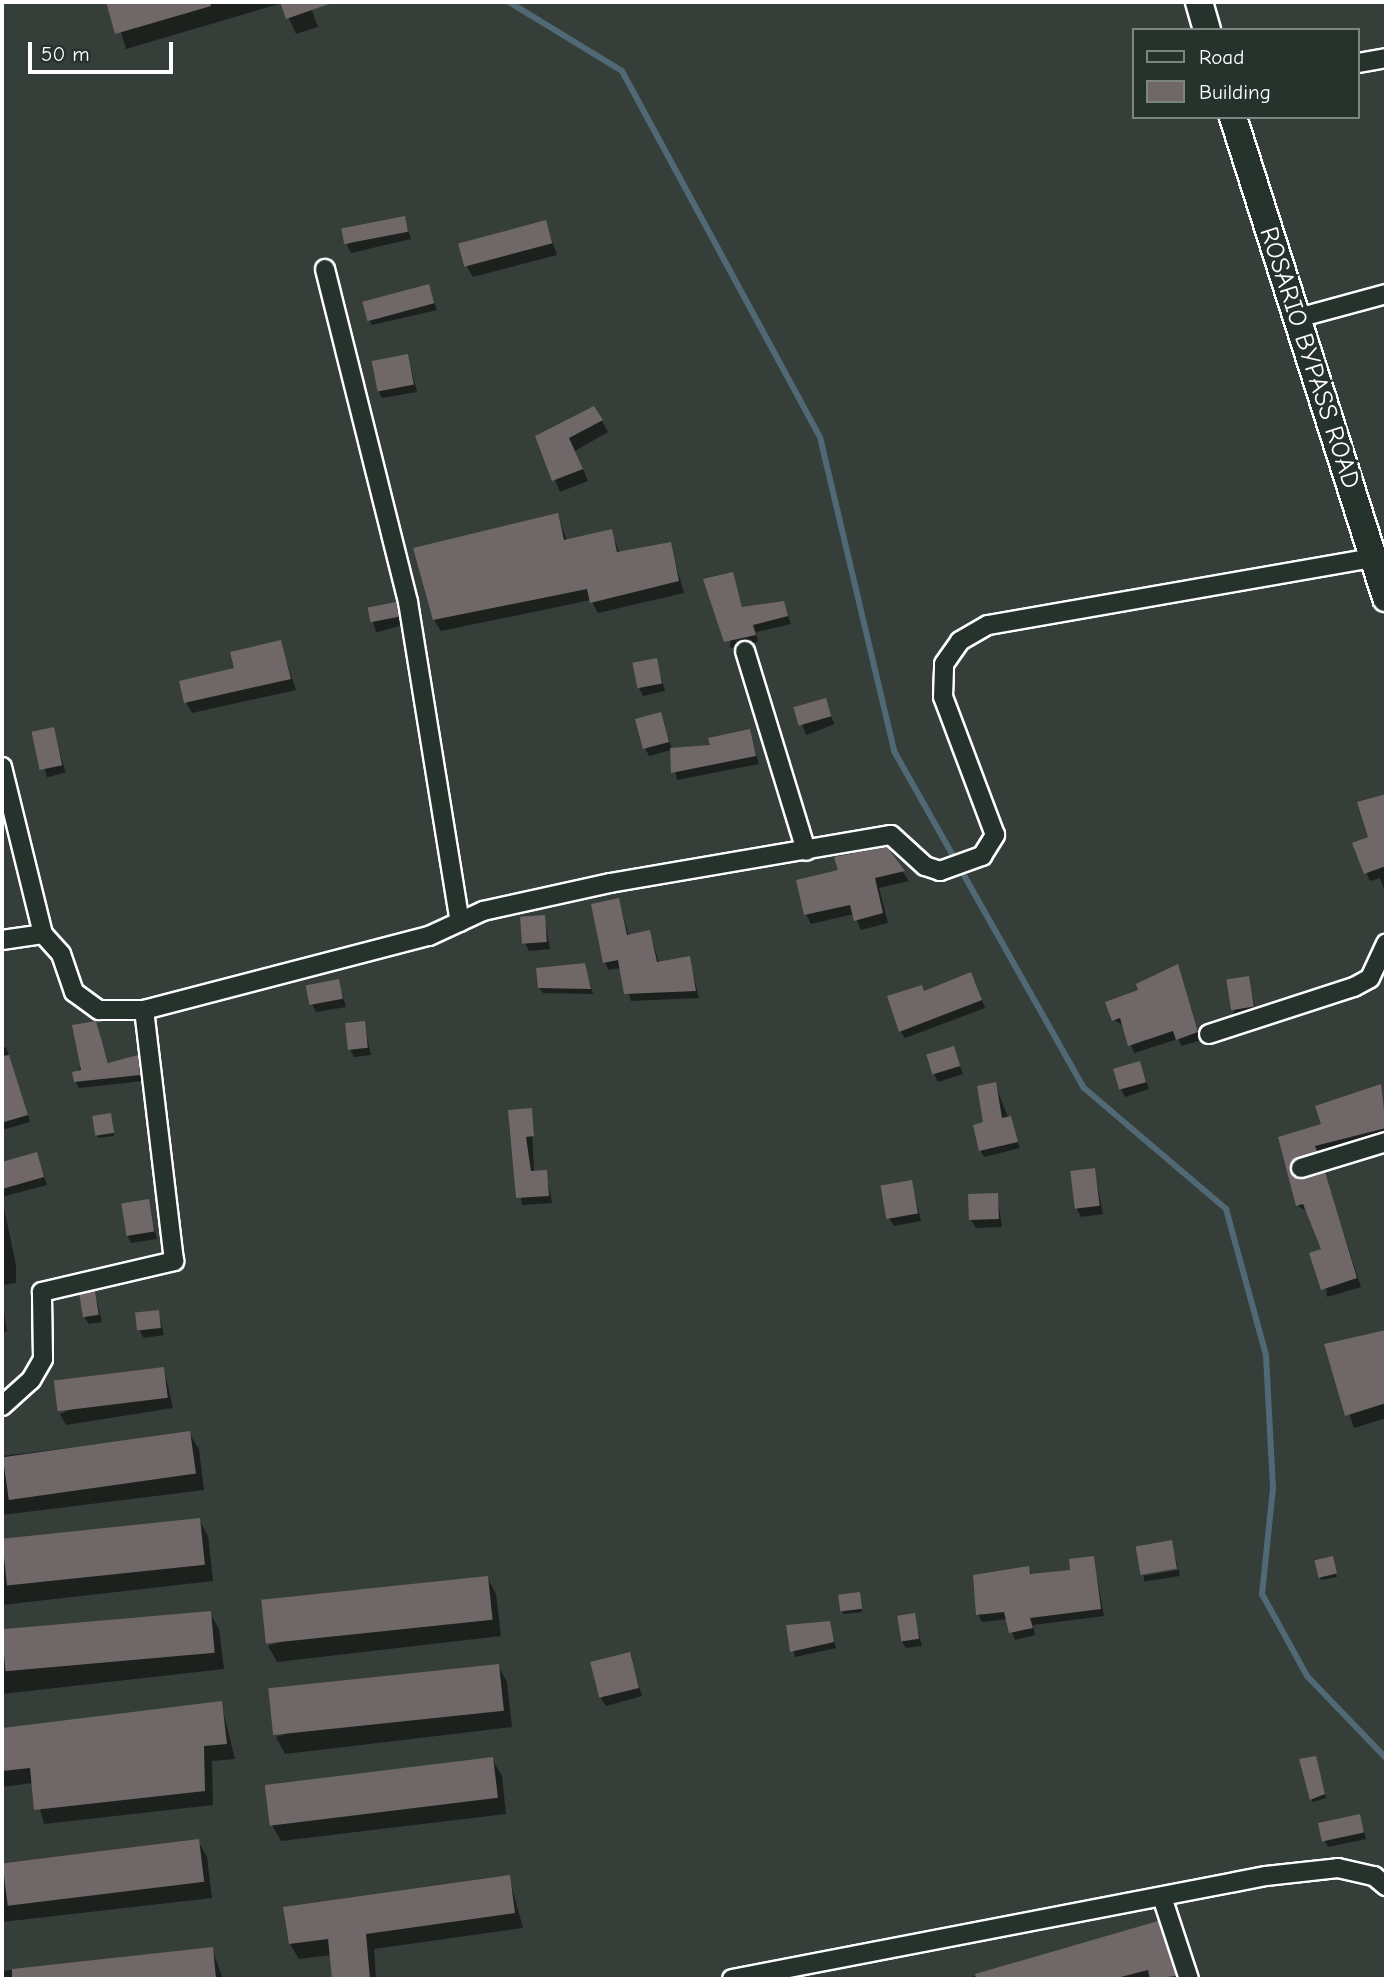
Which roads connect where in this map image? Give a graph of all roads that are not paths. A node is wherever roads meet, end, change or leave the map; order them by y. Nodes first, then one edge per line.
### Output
1 (1199, 2) edge
2 (1207, 28) edge
3 (1386, 58) edge
4 (1360, 63) edge
5 (1234, 119) edge
6 (325, 269) dead end
7 (1386, 294) edge
8 (1294, 319) junction
9 (1380, 557) edge
10 (1386, 598) edge
11 (745, 651) dead end
12 (2, 767) edge
13 (806, 851) junction
14 (460, 922) junction
15 (43, 934) junction
16 (2, 940) edge
17 (1386, 943) edge
18 (144, 1010) junction
19 (1209, 1034) dead end
20 (1386, 1142) edge
21 (1301, 1168) dead end
22 (2, 1406) edge
23 (1386, 1886) edge
24 (1163, 1900) junction
25 (732, 1979) edge
26 (1189, 1979) edge

1 - 2 main road
3 - 4 street
5 - 8 main road, ROSARIO BYPASS ROAD
6 - 14 street
7 - 8 street
8 - 9 main road, ROSARIO BYPASS ROAD
9 - 10 main road, ROSARIO BYPASS ROAD
9 - 13 street
11 - 13 street
12 - 15 street
13 - 14 street
14 - 18 street
15 - 16 street
15 - 18 street
17 - 19 street
18 - 22 street
20 - 21 street
23 - 24 street
24 - 25 street
24 - 26 street

